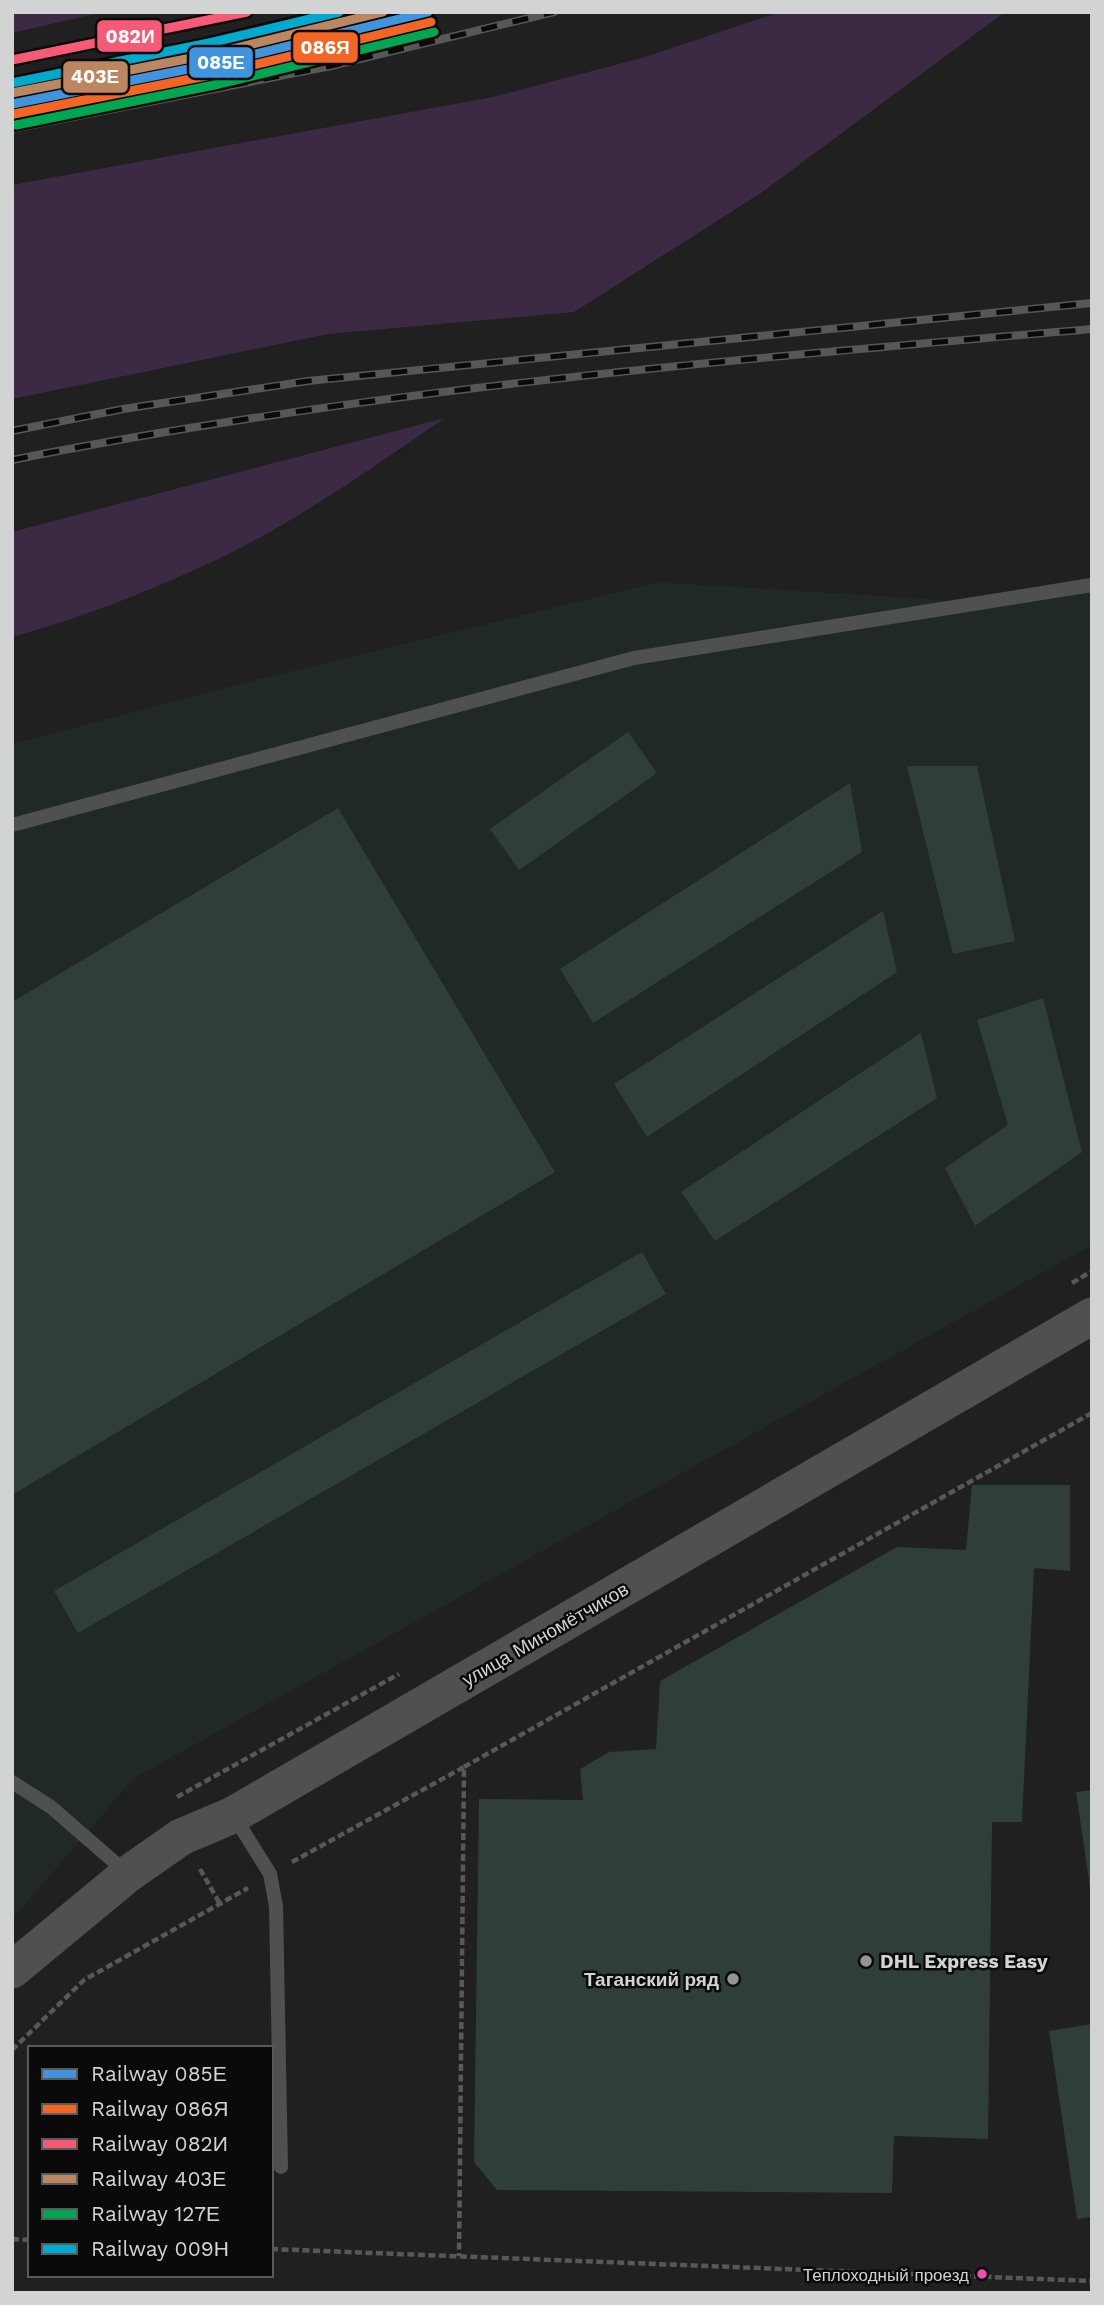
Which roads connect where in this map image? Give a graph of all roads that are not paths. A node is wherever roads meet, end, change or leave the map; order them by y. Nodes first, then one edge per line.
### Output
1 (1092, 585) edge
2 (12, 825) edge
3 (1092, 1316) edge
4 (12, 1782) edge
5 (233, 1815) junction
6 (128, 1874) junction
7 (12, 1970) edge
8 (281, 2167) dead end

1 - 2 lane
3 - 5 street, улица Миномётчиков
4 - 6 lane
5 - 6 street, улица Миномётчиков
5 - 8 lane
6 - 7 street, улица Миномётчиков

